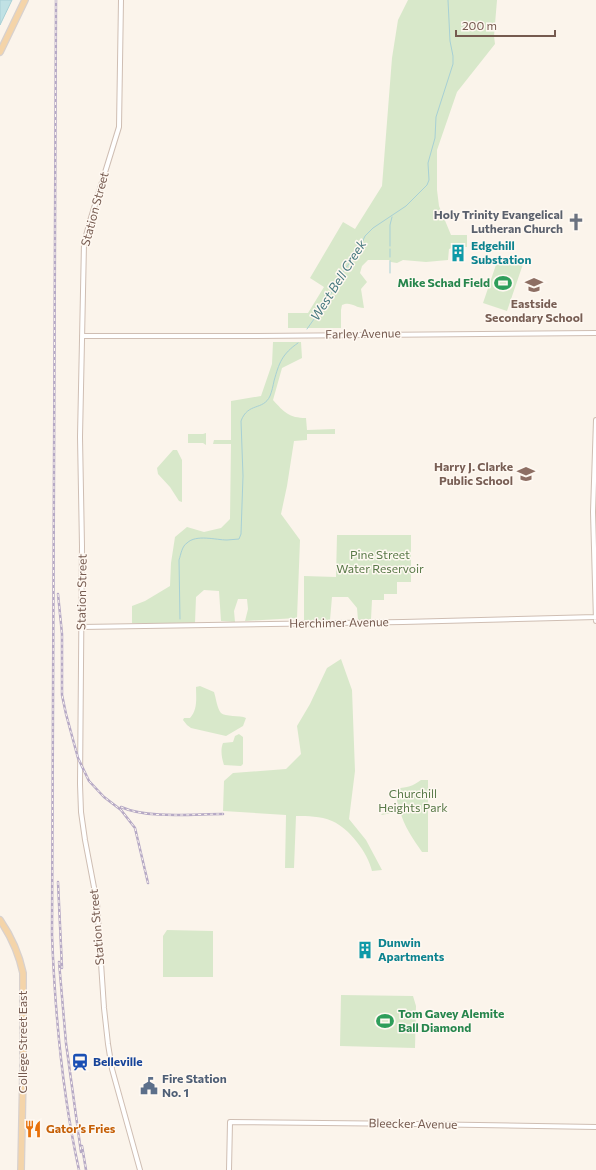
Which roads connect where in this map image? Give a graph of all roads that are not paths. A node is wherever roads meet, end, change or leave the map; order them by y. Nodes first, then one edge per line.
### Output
1 (25, 0) edge
2 (122, 0) edge
3 (0, 52) edge
4 (596, 332) edge
5 (82, 336) junction
6 (596, 420) edge
7 (596, 617) edge
8 (596, 621) edge
9 (81, 628) junction
10 (0, 920) edge
11 (596, 1127) edge
12 (21, 1170) edge
13 (140, 1170) edge
14 (229, 1170) edge

1 - 3 main road
2 - 5 street, Station Street
4 - 5 street, Farley Avenue
5 - 9 street, Station Street
6 - 7 street
7 - 8 street
7 - 9 street, Herchimer Avenue
9 - 13 street, Station Street
10 - 12 main road, College Street East
11 - 14 street, Bleecker Avenue

